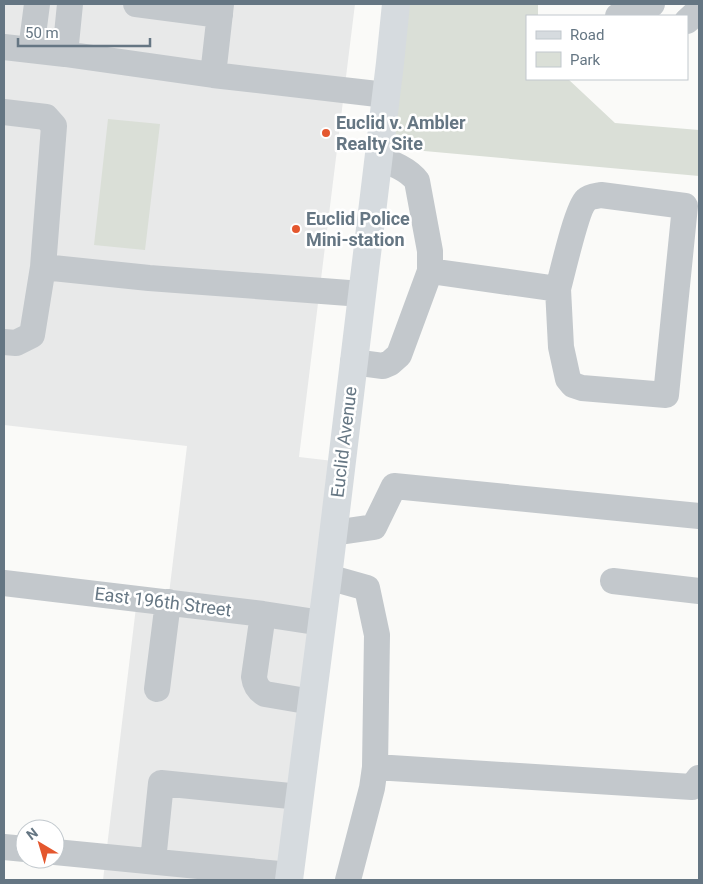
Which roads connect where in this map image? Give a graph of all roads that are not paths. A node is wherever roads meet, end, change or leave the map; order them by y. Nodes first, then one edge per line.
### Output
1 (37, 4) edge
2 (70, 4) edge
3 (136, 4) edge
4 (396, 4) edge
5 (652, 4) edge
6 (688, 4) edge
7 (221, 9) edge
8 (699, 9) edge
9 (620, 15) edge
10 (688, 20) edge
11 (4, 47) edge
12 (31, 50) junction
13 (66, 54) junction
14 (213, 75) junction
15 (386, 95) junction
16 (4, 112) edge
17 (378, 160) junction
18 (43, 267) junction
19 (430, 271) junction
20 (558, 289) junction
21 (362, 294) junction
22 (4, 342) edge
23 (354, 362) junction
24 (699, 516) edge
25 (333, 533) junction
26 (328, 578) junction
27 (613, 581) dead end
28 (4, 583) edge
29 (699, 591) edge
30 (168, 602) junction
31 (263, 614) junction
32 (322, 623) junction
33 (157, 689) dead end
34 (312, 702) junction
35 (375, 767) junction
36 (699, 778) edge
37 (300, 797) junction
38 (65, 853) edge
39 (152, 861) junction
40 (232, 875) edge
41 (289, 878) edge
42 (348, 880) edge

1 - 12 street
2 - 13 street
3 - 7 street
4 - 15 main road, Euclid Avenue
5 - 9 street
6 - 8 street
7 - 14 street
8 - 10 street
11 - 12 street
12 - 13 street
13 - 14 street
14 - 15 street
15 - 17 main road, Euclid Avenue
16 - 18 street
17 - 19 street
17 - 21 main road, Euclid Avenue
18 - 21 street
18 - 22 street
19 - 20 street
19 - 23 street
20 - 20 street
21 - 23 main road, Euclid Avenue
23 - 25 main road, Euclid Avenue
24 - 25 street
25 - 26 main road, Euclid Avenue
26 - 32 main road, Euclid Avenue
26 - 35 street
27 - 29 street
28 - 30 street, East 196th Street
30 - 31 street, East 196th Street
30 - 33 street
31 - 32 street, East 196th Street
31 - 34 street
32 - 34 main road, Euclid Avenue
34 - 37 main road, Euclid Avenue
35 - 36 street
35 - 42 street
37 - 39 street
37 - 41 main road, Euclid Avenue
38 - 39 street
39 - 40 street
40 - 41 street

